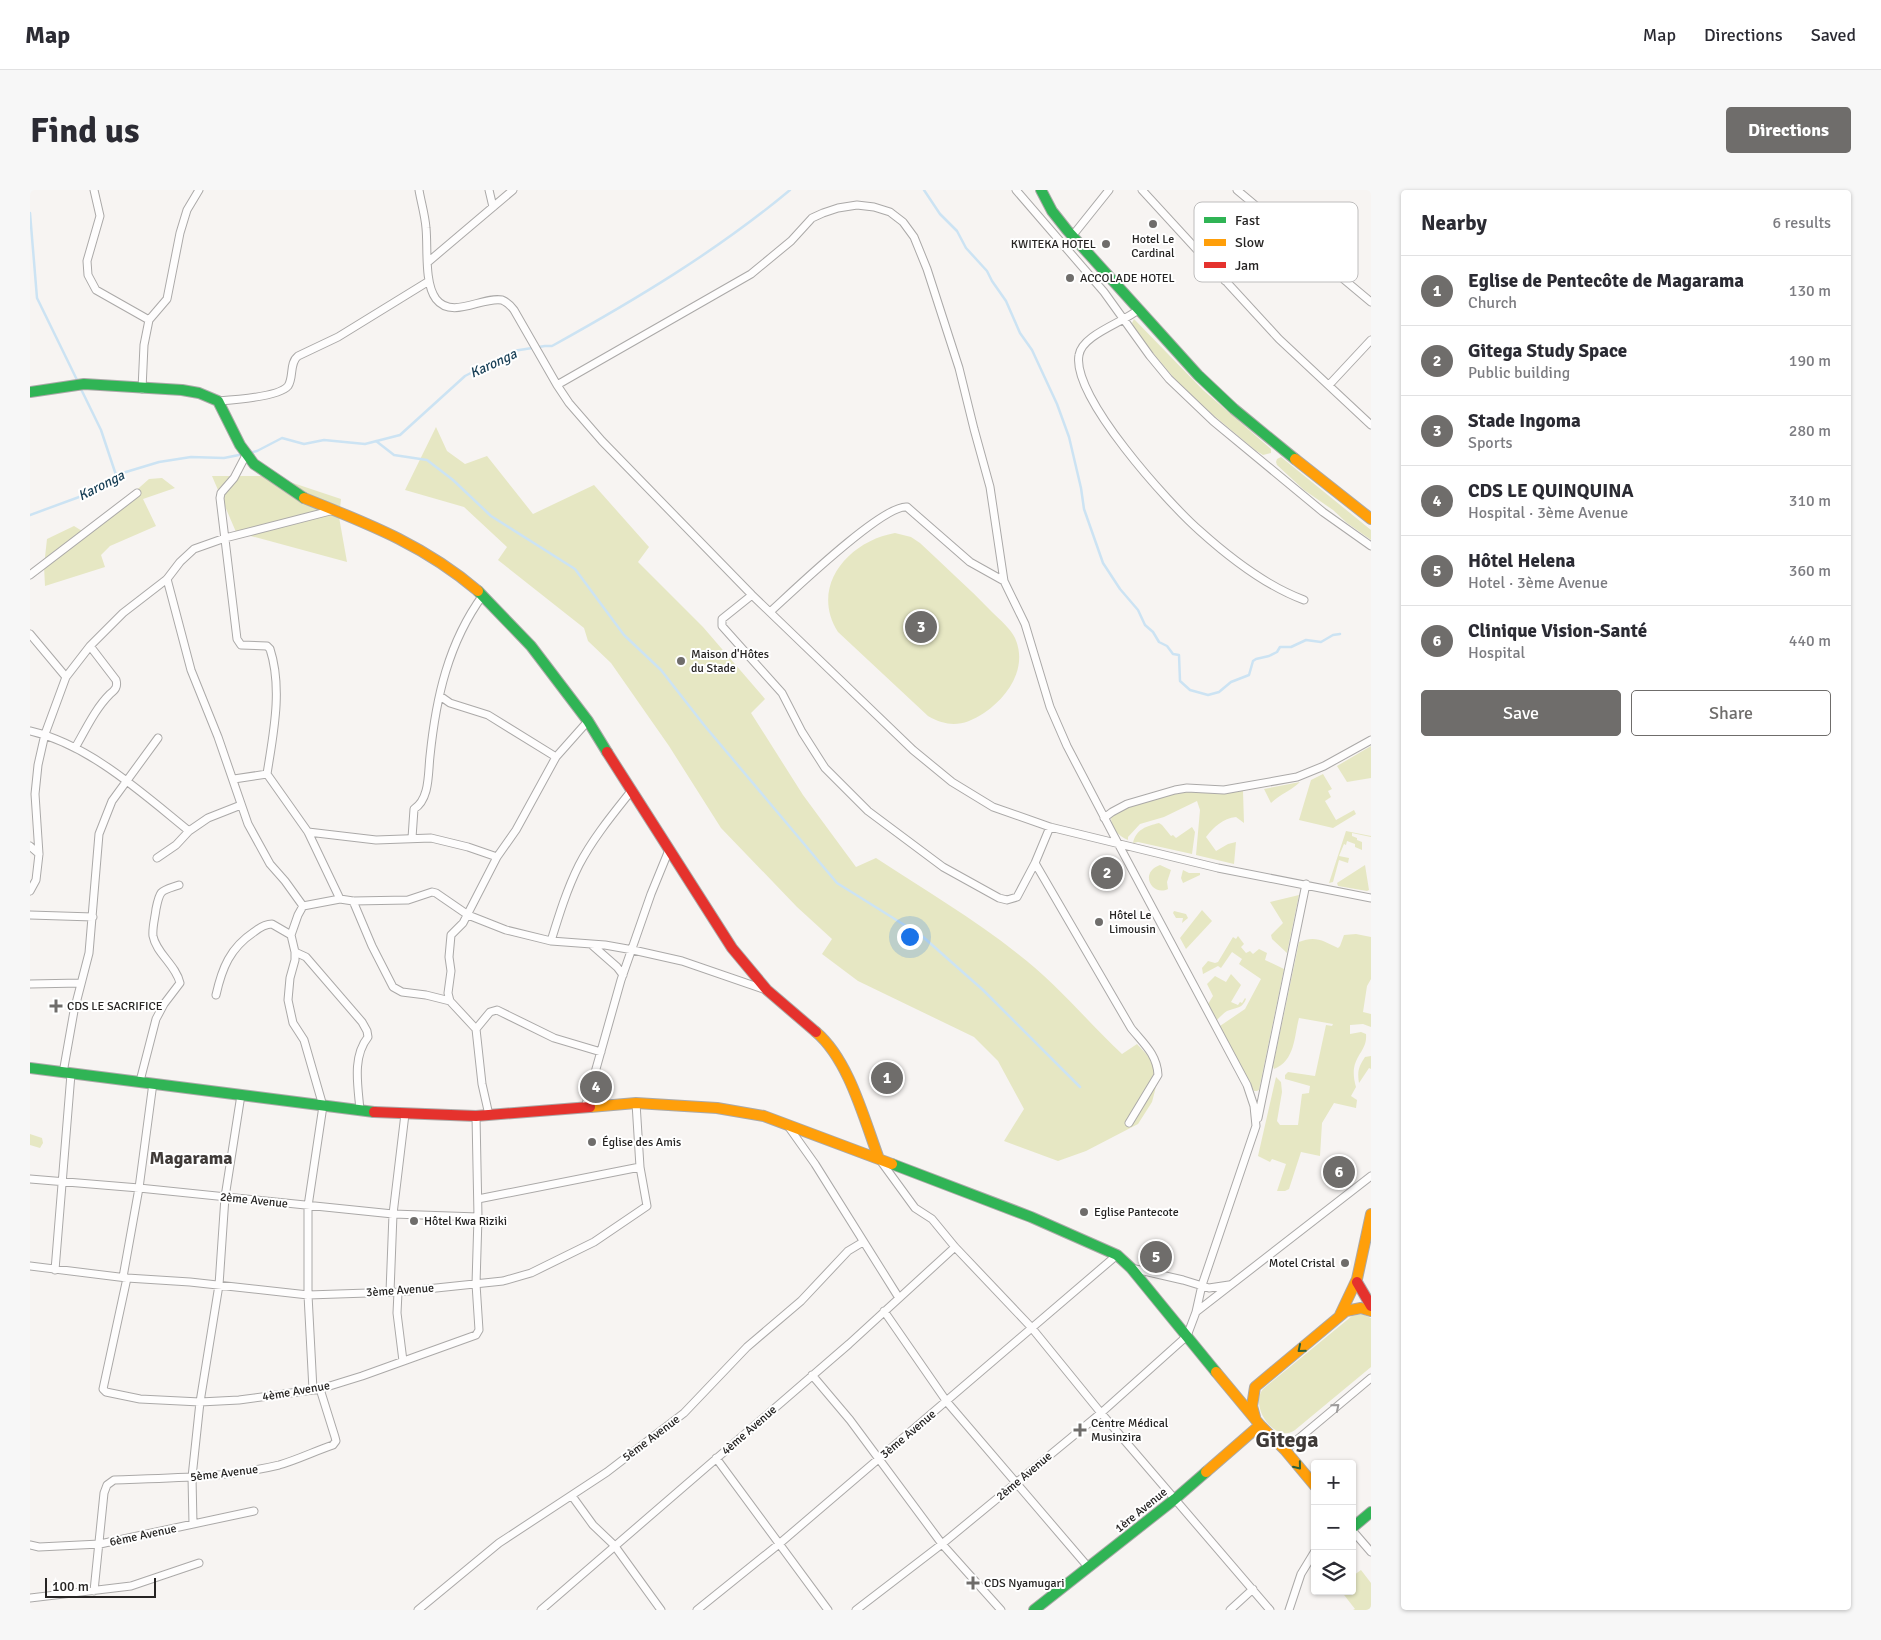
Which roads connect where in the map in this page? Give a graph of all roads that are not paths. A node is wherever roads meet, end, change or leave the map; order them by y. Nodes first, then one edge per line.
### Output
1 (94, 190) edge
2 (199, 190) edge
3 (419, 190) edge
4 (489, 190) edge
5 (513, 190) edge
6 (1016, 190) edge
7 (1041, 190) edge
8 (1109, 190) edge
9 (1142, 190) edge
10 (1237, 190) edge
11 (1252, 202) edge
12 (493, 207) junction
13 (1073, 235) junction
14 (1194, 248) edge
15 (428, 262) junction
16 (429, 281) junction
17 (1225, 282) edge
18 (1347, 282) edge
19 (1371, 302) edge
20 (1138, 310) junction
21 (149, 320) junction
22 (1124, 320) junction
23 (1371, 340) edge
24 (557, 385) junction
25 (1329, 385) junction
26 (142, 388) junction
27 (30, 392) edge
28 (218, 401) junction
29 (1371, 424) edge
30 (246, 455) junction
31 (137, 493) dead end
32 (335, 510) junction
33 (1371, 518) edge
34 (225, 538) junction
35 (1371, 546) edge
36 (30, 575) edge
37 (167, 579) junction
38 (1004, 581) junction
39 (483, 595) junction
40 (752, 595) junction
41 (1304, 600) dead end
42 (771, 611) junction
43 (30, 634) edge
44 (90, 646) junction
45 (66, 677) junction
46 (440, 696) junction
47 (588, 721) junction
48 (30, 731) edge
49 (45, 734) junction
50 (158, 738) dead end
51 (1371, 740) edge
52 (75, 748) junction
53 (556, 757) junction
54 (267, 774) junction
55 (234, 779) junction
56 (126, 780) junction
57 (632, 790) junction
58 (241, 805) junction
59 (1104, 818) junction
60 (1050, 827) junction
61 (188, 831) junction
62 (308, 832) junction
63 (412, 838) junction
64 (1118, 844) junction
65 (30, 846) edge
66 (669, 850) junction
67 (39, 854) junction
68 (497, 857) junction
69 (156, 858) dead end
70 (1035, 863) junction
71 (1306, 884) junction
72 (179, 885) dead end
73 (30, 891) edge
74 (1371, 898) edge
75 (340, 899) junction
76 (353, 901) junction
77 (303, 906) junction
78 (30, 915) edge
79 (468, 915) junction
80 (93, 917) junction
81 (291, 935) junction
82 (551, 941) junction
83 (592, 945) junction
84 (633, 950) junction
85 (295, 952) junction
86 (623, 975) junction
87 (81, 983) junction
88 (30, 984) edge
89 (767, 990) junction
90 (216, 995) dead end
91 (450, 1001) junction
92 (476, 1029) junction
93 (601, 1052) junction
94 (30, 1068) edge
95 (67, 1073) junction
96 (140, 1081) junction
97 (153, 1082) junction
98 (241, 1095) junction
99 (636, 1103) junction
100 (323, 1106) junction
101 (586, 1108) junction
102 (360, 1110) junction
103 (405, 1114) junction
104 (489, 1115) junction
105 (476, 1116) junction
106 (785, 1123) junction
107 (1129, 1123) dead end
108 (1256, 1126) junction
109 (879, 1159) junction
110 (640, 1167) junction
111 (1371, 1176) edge
112 (30, 1180) edge
113 (61, 1182) junction
114 (139, 1188) junction
115 (225, 1197) junction
116 (478, 1199) junction
117 (308, 1206) junction
118 (393, 1214) junction
119 (1371, 1214) edge
120 (478, 1217) junction
121 (863, 1242) junction
122 (955, 1247) junction
123 (1117, 1255) junction
124 (30, 1266) edge
125 (1131, 1268) junction
126 (55, 1270) junction
127 (125, 1278) junction
128 (1240, 1278) junction
129 (1357, 1282) junction
130 (476, 1284) junction
131 (219, 1285) junction
132 (1202, 1285) junction
133 (390, 1292) junction
134 (398, 1292) junction
135 (308, 1295) junction
136 (899, 1298) junction
137 (1371, 1306) edge
138 (884, 1311) junction
139 (1371, 1311) edge
140 (1196, 1312) junction
141 (1338, 1318) junction
142 (1031, 1327) junction
143 (1187, 1336) junction
144 (403, 1360) junction
145 (812, 1375) junction
146 (1371, 1378) edge
147 (1224, 1381) junction
148 (1255, 1387) junction
149 (317, 1389) junction
150 (200, 1402) junction
151 (946, 1402) junction
152 (1101, 1413) junction
153 (1258, 1423) junction
154 (1285, 1450) junction
155 (716, 1458) junction
156 (879, 1459) junction
157 (192, 1477) junction
158 (1311, 1481) edge
159 (1016, 1484) junction
160 (572, 1496) junction
161 (1175, 1499) junction
162 (254, 1511) dead end
163 (1371, 1512) edge
164 (193, 1524) junction
165 (1356, 1525) edge
166 (1356, 1534) edge
167 (100, 1544) junction
168 (778, 1544) junction
169 (942, 1544) junction
170 (30, 1545) edge
171 (614, 1545) junction
172 (1371, 1552) edge
173 (1311, 1558) edge
174 (198, 1563) dead end
175 (1089, 1568) junction
176 (1253, 1589) junction
177 (94, 1591) junction
178 (30, 1598) edge
179 (418, 1610) edge
180 (541, 1610) edge
181 (660, 1610) edge
182 (697, 1610) edge
183 (828, 1610) edge
184 (856, 1610) edge
185 (1001, 1610) edge
186 (1034, 1610) edge
187 (1230, 1610) edge
188 (1270, 1610) edge
189 (1289, 1610) edge

1 - 21 street
2 - 21 street
3 - 15 street
4 - 12 street
5 - 12 street
6 - 22 street
7 - 13 main road
8 - 13 street
9 - 14 street
10 - 11 street
12 - 15 street
13 - 20 main road
15 - 16 street
16 - 24 street
16 - 28 street
17 - 25 street
18 - 19 street
20 - 22 street
20 - 33 main road
21 - 26 street
22 - 35 street
22 - 41 street
23 - 25 street
24 - 38 street
24 - 40 street
25 - 29 street
26 - 27 main road
26 - 28 main road
28 - 30 main road
30 - 32 main road
30 - 34 street
31 - 36 street
32 - 34 street
32 - 39 main road
34 - 37 street
34 - 54 street
37 - 44 street
37 - 55 street
38 - 42 street
38 - 59 street
39 - 46 street
39 - 47 main road
40 - 42 street
40 - 70 street
42 - 60 street
43 - 45 street
44 - 45 street
44 - 52 street
45 - 49 street
46 - 53 street
46 - 63 street
47 - 53 street
47 - 57 main road
48 - 49 street
49 - 52 street
49 - 67 street
50 - 56 street
51 - 59 street
52 - 56 street
53 - 68 street
54 - 55 street
54 - 62 street
55 - 58 street
56 - 61 street
56 - 80 street
57 - 66 main road
57 - 82 street
58 - 61 street
58 - 77 street
59 - 64 street
60 - 64 street
60 - 70 street
61 - 69 street
62 - 63 street
62 - 75 street
63 - 68 street
64 - 71 street
64 - 108 street
65 - 67 street
66 - 84 street
66 - 89 main road
67 - 73 street
68 - 79 street
70 - 107 street
71 - 74 street
71 - 108 street
72 - 96 street
75 - 76 street
75 - 77 street
76 - 79 street
76 - 91 street
77 - 81 street
78 - 80 street
79 - 82 street
79 - 91 street
80 - 87 street
81 - 85 street
81 - 90 street
82 - 83 street
83 - 84 street
83 - 86 street
84 - 86 street
84 - 89 street
85 - 100 street
85 - 102 street
86 - 93 street
87 - 88 street
87 - 95 street
89 - 109 main road
91 - 92 street
92 - 93 street
92 - 104 street
93 - 101 street
94 - 95 main road
95 - 96 main road
95 - 113 street
96 - 97 main road
97 - 98 main road
97 - 114 street
98 - 100 main road
98 - 115 street
99 - 101 main road
99 - 106 main road
99 - 110 street, 3ème Avenue
100 - 102 main road
100 - 117 street
101 - 104 main road
102 - 103 main road
103 - 105 main road
103 - 118 street
104 - 105 main road
105 - 116 street
106 - 109 main road
106 - 121 street
108 - 132 street
109 - 122 street
109 - 123 main road
110 - 116 street
110 - 130 street, 3ème Avenue
111 - 128 street
112 - 113 street, 2ème Avenue
113 - 114 street, 2ème Avenue
113 - 126 street
114 - 115 street, 2ème Avenue
114 - 127 street
115 - 117 street, 2ème Avenue
115 - 131 street
116 - 120 street
117 - 118 street, 2ème Avenue
117 - 135 street
118 - 120 street, 2ème Avenue
118 - 133 street
119 - 129 main road
120 - 130 street
121 - 136 street
121 - 160 street, 5ème Avenue
122 - 136 street, 4ème Avenue
122 - 142 street
123 - 125 main road
123 - 142 street, 3ème Avenue
124 - 126 street, 3ème Avenue
125 - 132 street
125 - 143 main road
126 - 127 street, 3ème Avenue
127 - 131 street, 3ème Avenue
127 - 150 street, 4ème Avenue
128 - 132 street
128 - 140 street
129 - 137 main road
129 - 141 main road
130 - 134 street, 3ème Avenue
130 - 144 street, 4ème Avenue
131 - 135 street, 3ème Avenue
131 - 150 street
132 - 140 street
133 - 134 street, 3ème Avenue
133 - 135 street, 3ème Avenue
134 - 144 street
135 - 149 street
136 - 138 street, 4ème Avenue
138 - 145 street, 4ème Avenue
138 - 151 street
139 - 141 main road
140 - 143 street
141 -> 148 main road
142 - 151 street, 3ème Avenue
142 - 152 street
143 - 147 main road
143 - 152 street, 2ème Avenue
144 - 149 street, 4ème Avenue
145 - 155 street, 4ème Avenue
145 - 156 street
154 -> 146 street
147 - 148 main road
147 - 153 main road
148 - 153 main road
149 - 150 street, 4ème Avenue
149 - 157 street, 5ème Avenue
150 - 157 street
151 - 156 street, 3ème Avenue
151 - 159 street
152 - 159 street, 2ème Avenue
152 - 161 street
153 - 154 main road
153 - 161 main road, 1ère Avenue
154 -> 158 main road
155 - 168 street
155 - 171 street, 4ème Avenue
156 - 168 street, 3ème Avenue
156 - 169 street
157 - 164 street
157 - 167 street, 5ème Avenue
159 - 169 street, 2ème Avenue
159 - 175 street
160 - 171 street
160 - 179 street, 5ème Avenue
161 - 175 main road, 1ère Avenue
161 - 176 street
162 - 164 street, 6ème Avenue
163 - 165 main road
164 - 167 street, 6ème Avenue
166 - 172 street
167 - 170 street, 6ème Avenue
167 - 177 street
168 - 182 street, 3ème Avenue
168 - 183 street
169 - 184 street, 2ème Avenue
169 - 185 street
171 - 180 street, 4ème Avenue
171 - 181 street
173 - 189 street
174 - 177 street
175 - 186 main road, 1ère Avenue
176 - 187 street
176 - 188 street
177 - 178 street

